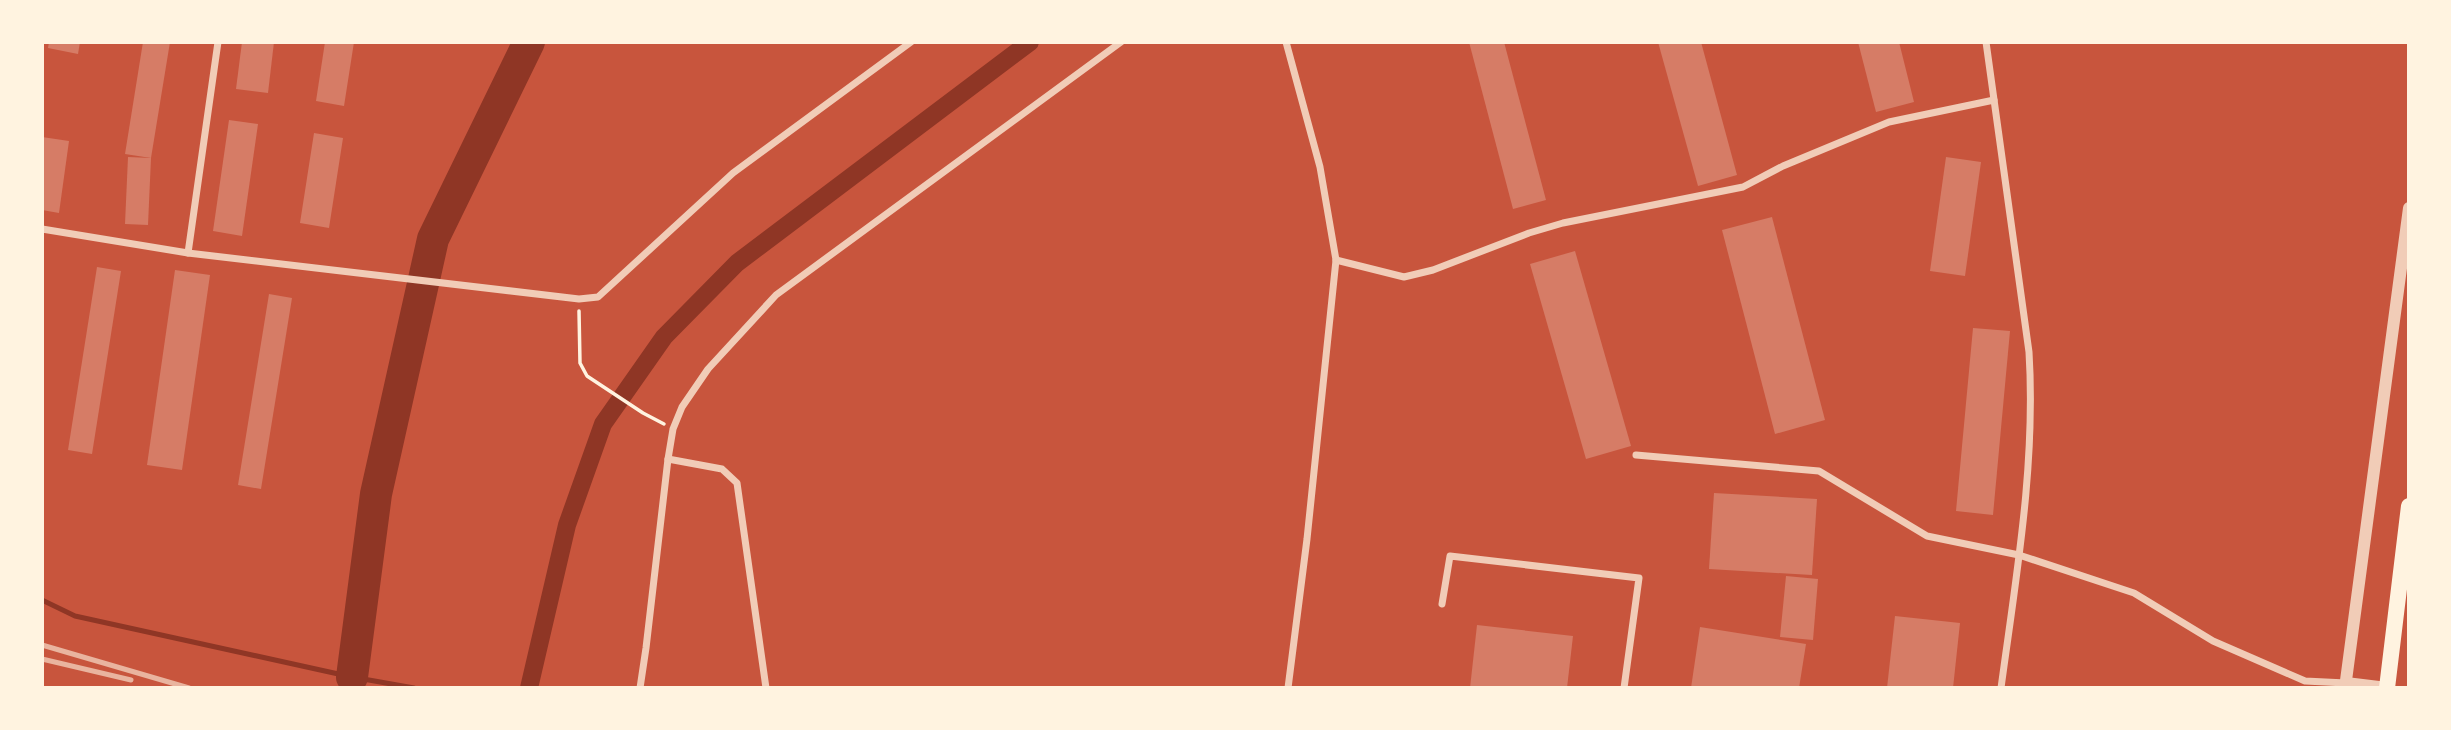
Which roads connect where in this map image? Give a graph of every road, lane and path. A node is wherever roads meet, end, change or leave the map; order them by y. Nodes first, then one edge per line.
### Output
1 (218, 42) edge
2 (911, 42) edge
3 (1121, 42) edge
4 (1286, 42) edge
5 (1986, 42) edge
6 (1994, 100) junction
7 (2409, 208) edge
8 (42, 229) edge
9 (188, 254) junction
10 (1336, 260) junction
11 (579, 299) junction
12 (673, 429) junction
13 (1636, 455) dead end
14 (668, 459) junction
15 (2409, 506) edge
16 (2019, 555) junction
17 (1442, 604) dead end
18 (2346, 685) edge
19 (640, 688) edge
20 (766, 688) edge
21 (1288, 688) edge
22 (1624, 688) edge
23 (2001, 688) edge
24 (2387, 688) edge

1 - 9 street
2 - 11 street
3 - 12 street
4 - 10 street
5 - 6 street
6 - 10 street
6 - 16 street
7 - 18 street
8 - 9 street
9 - 11 street
10 - 21 street
11 - 12 path
12 - 14 street
13 - 16 street
14 - 19 street
14 - 20 street
15 - 24 main road
16 - 18 street
16 - 23 street
17 - 22 street
18 - 24 street

